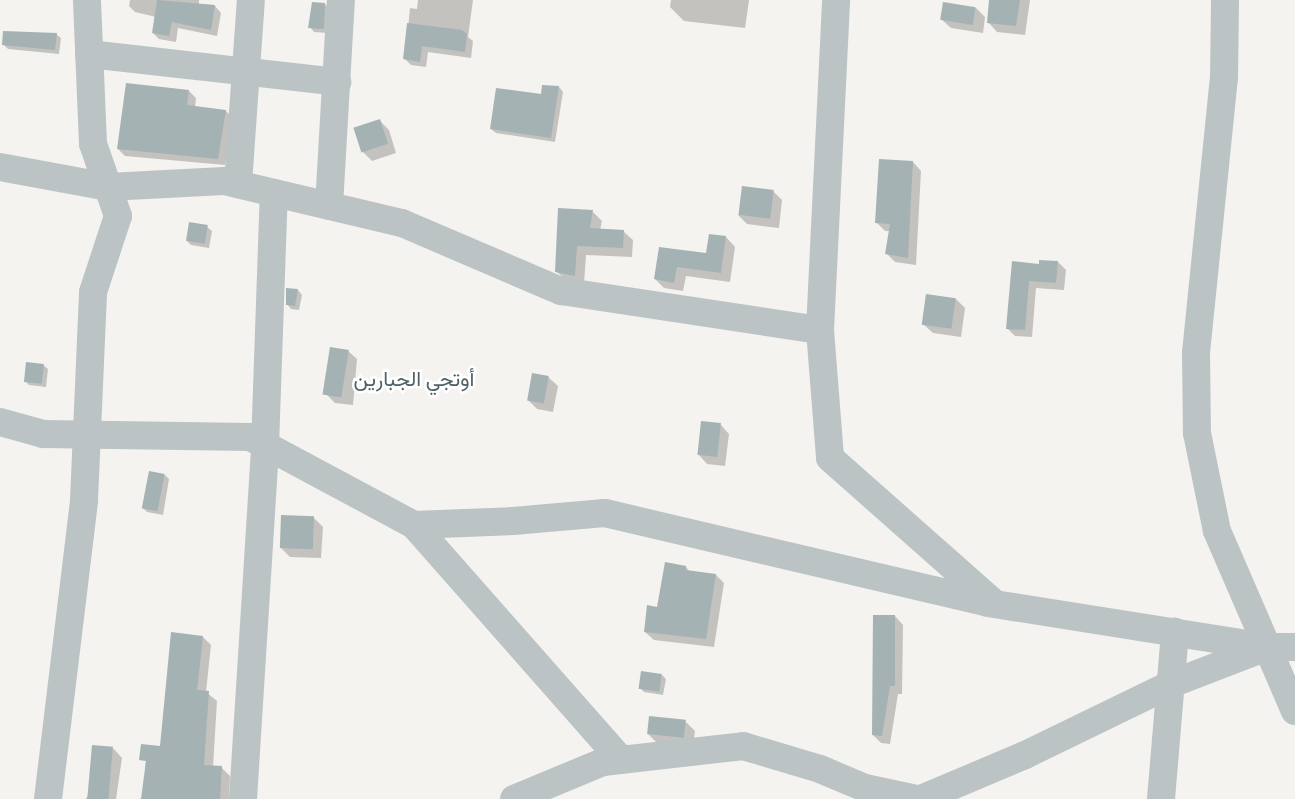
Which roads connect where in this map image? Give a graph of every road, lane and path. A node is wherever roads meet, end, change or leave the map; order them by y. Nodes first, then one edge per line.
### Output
1 (87, 0) edge
2 (251, 0) edge
3 (341, 0) edge
4 (836, 0) edge
5 (1244, 0) edge
6 (1224, 10) edge
7 (90, 54) junction
8 (246, 72) junction
9 (337, 82) junction
10 (0, 167) edge
11 (238, 184) junction
12 (108, 187) junction
13 (274, 193) junction
14 (329, 206) junction
15 (820, 330) junction
16 (0, 422) edge
17 (43, 434) junction
18 (87, 434) junction
19 (0, 444) edge
20 (265, 446) junction
21 (414, 525) junction
22 (996, 604) junction
23 (1175, 632) junction
24 (1267, 647) junction
25 (1295, 647) edge
26 (1171, 684) junction
27 (1295, 711) edge
28 (621, 760) junction
29 (48, 799) edge
30 (243, 799) edge
31 (514, 799) edge
32 (917, 799) edge
33 (921, 799) edge
34 (1162, 799) edge

1 - 7 street
2 - 8 street
3 - 9 street
4 - 15 street
5 - 6 street
6 - 24 street
7 - 8 street
7 - 12 street
8 - 9 street
8 - 11 street
9 - 14 street
10 - 12 street
11 - 12 street
11 - 13 street
12 - 18 street
13 - 14 street
13 - 20 street
14 - 15 street
15 - 22 street
16 - 17 street
17 - 18 street
17 - 19 street
18 - 20 street
18 - 29 street
20 - 21 street
20 - 30 street
21 - 22 street
21 - 28 street
22 - 23 street
23 - 24 street
23 - 26 street
24 - 25 street
24 - 26 street
24 - 27 street
26 - 33 street
26 - 34 street
28 - 31 street
28 - 32 street

